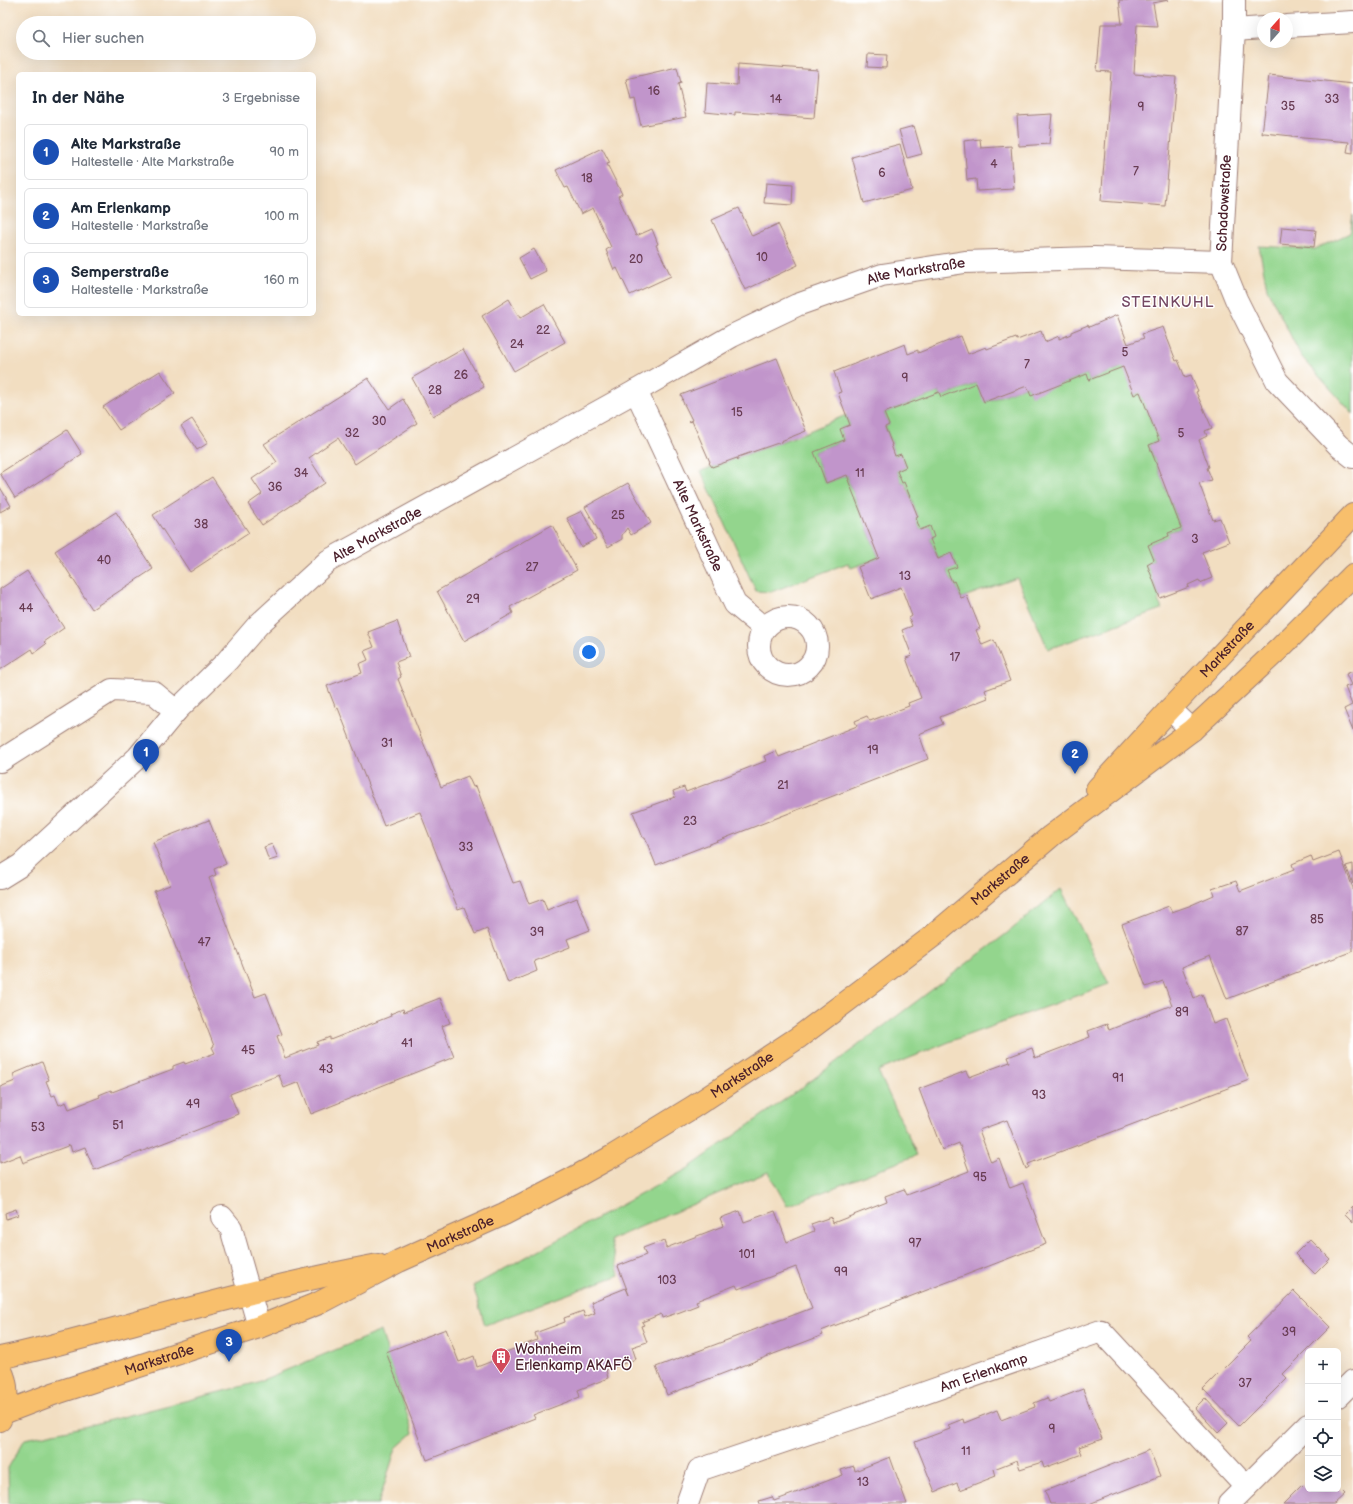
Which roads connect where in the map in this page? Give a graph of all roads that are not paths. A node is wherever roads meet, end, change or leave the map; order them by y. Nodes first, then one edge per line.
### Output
1 (1234, 0) edge
2 (1353, 22) edge
3 (1293, 26) edge
4 (1257, 28) edge
5 (1234, 30) junction
6 (1221, 262) junction
7 (636, 391) junction
8 (1353, 457) edge
9 (1353, 515) edge
10 (1353, 575) edge
11 (764, 628) dead end
12 (1170, 709) junction
13 (176, 711) junction
14 (1192, 730) junction
15 (0, 761) edge
16 (1051, 836) junction
17 (0, 878) edge
18 (222, 1217) dead end
19 (399, 1261) junction
20 (249, 1293) junction
21 (259, 1327) junction
22 (0, 1358) edge
23 (0, 1368) edge
24 (1353, 1381) edge
25 (1341, 1393) edge
26 (2, 1416) edge
27 (1305, 1428) edge
28 (1246, 1487) junction
29 (687, 1504) edge
30 (1229, 1504) edge

1 - 5 street, Schadowstraße
2 - 3 street
4 - 5 street
5 - 6 street, Schadowstraße
6 - 7 street, Alte Markstraße
6 - 8 street, Schadowstraße
7 - 11 street, Alte Markstraße
7 - 13 street, Alte Markstraße
9 - 12 main road, Markstraße
10 - 14 main road, Markstraße
12 - 14 street
12 - 16 main road, Markstraße
13 - 15 street
13 - 17 street, Alte Markstraße
14 - 16 main road, Markstraße
16 - 19 main road, Markstraße
18 - 20 street
19 - 20 main road, Markstraße
19 - 21 main road, Markstraße
20 - 21 street
20 - 22 main road, Markstraße
21 - 26 main road, Markstraße
23 - 26 main road, Markstraße
24 - 25 street
27 - 28 street
28 - 29 street, Am Erlenkamp
28 - 30 street

